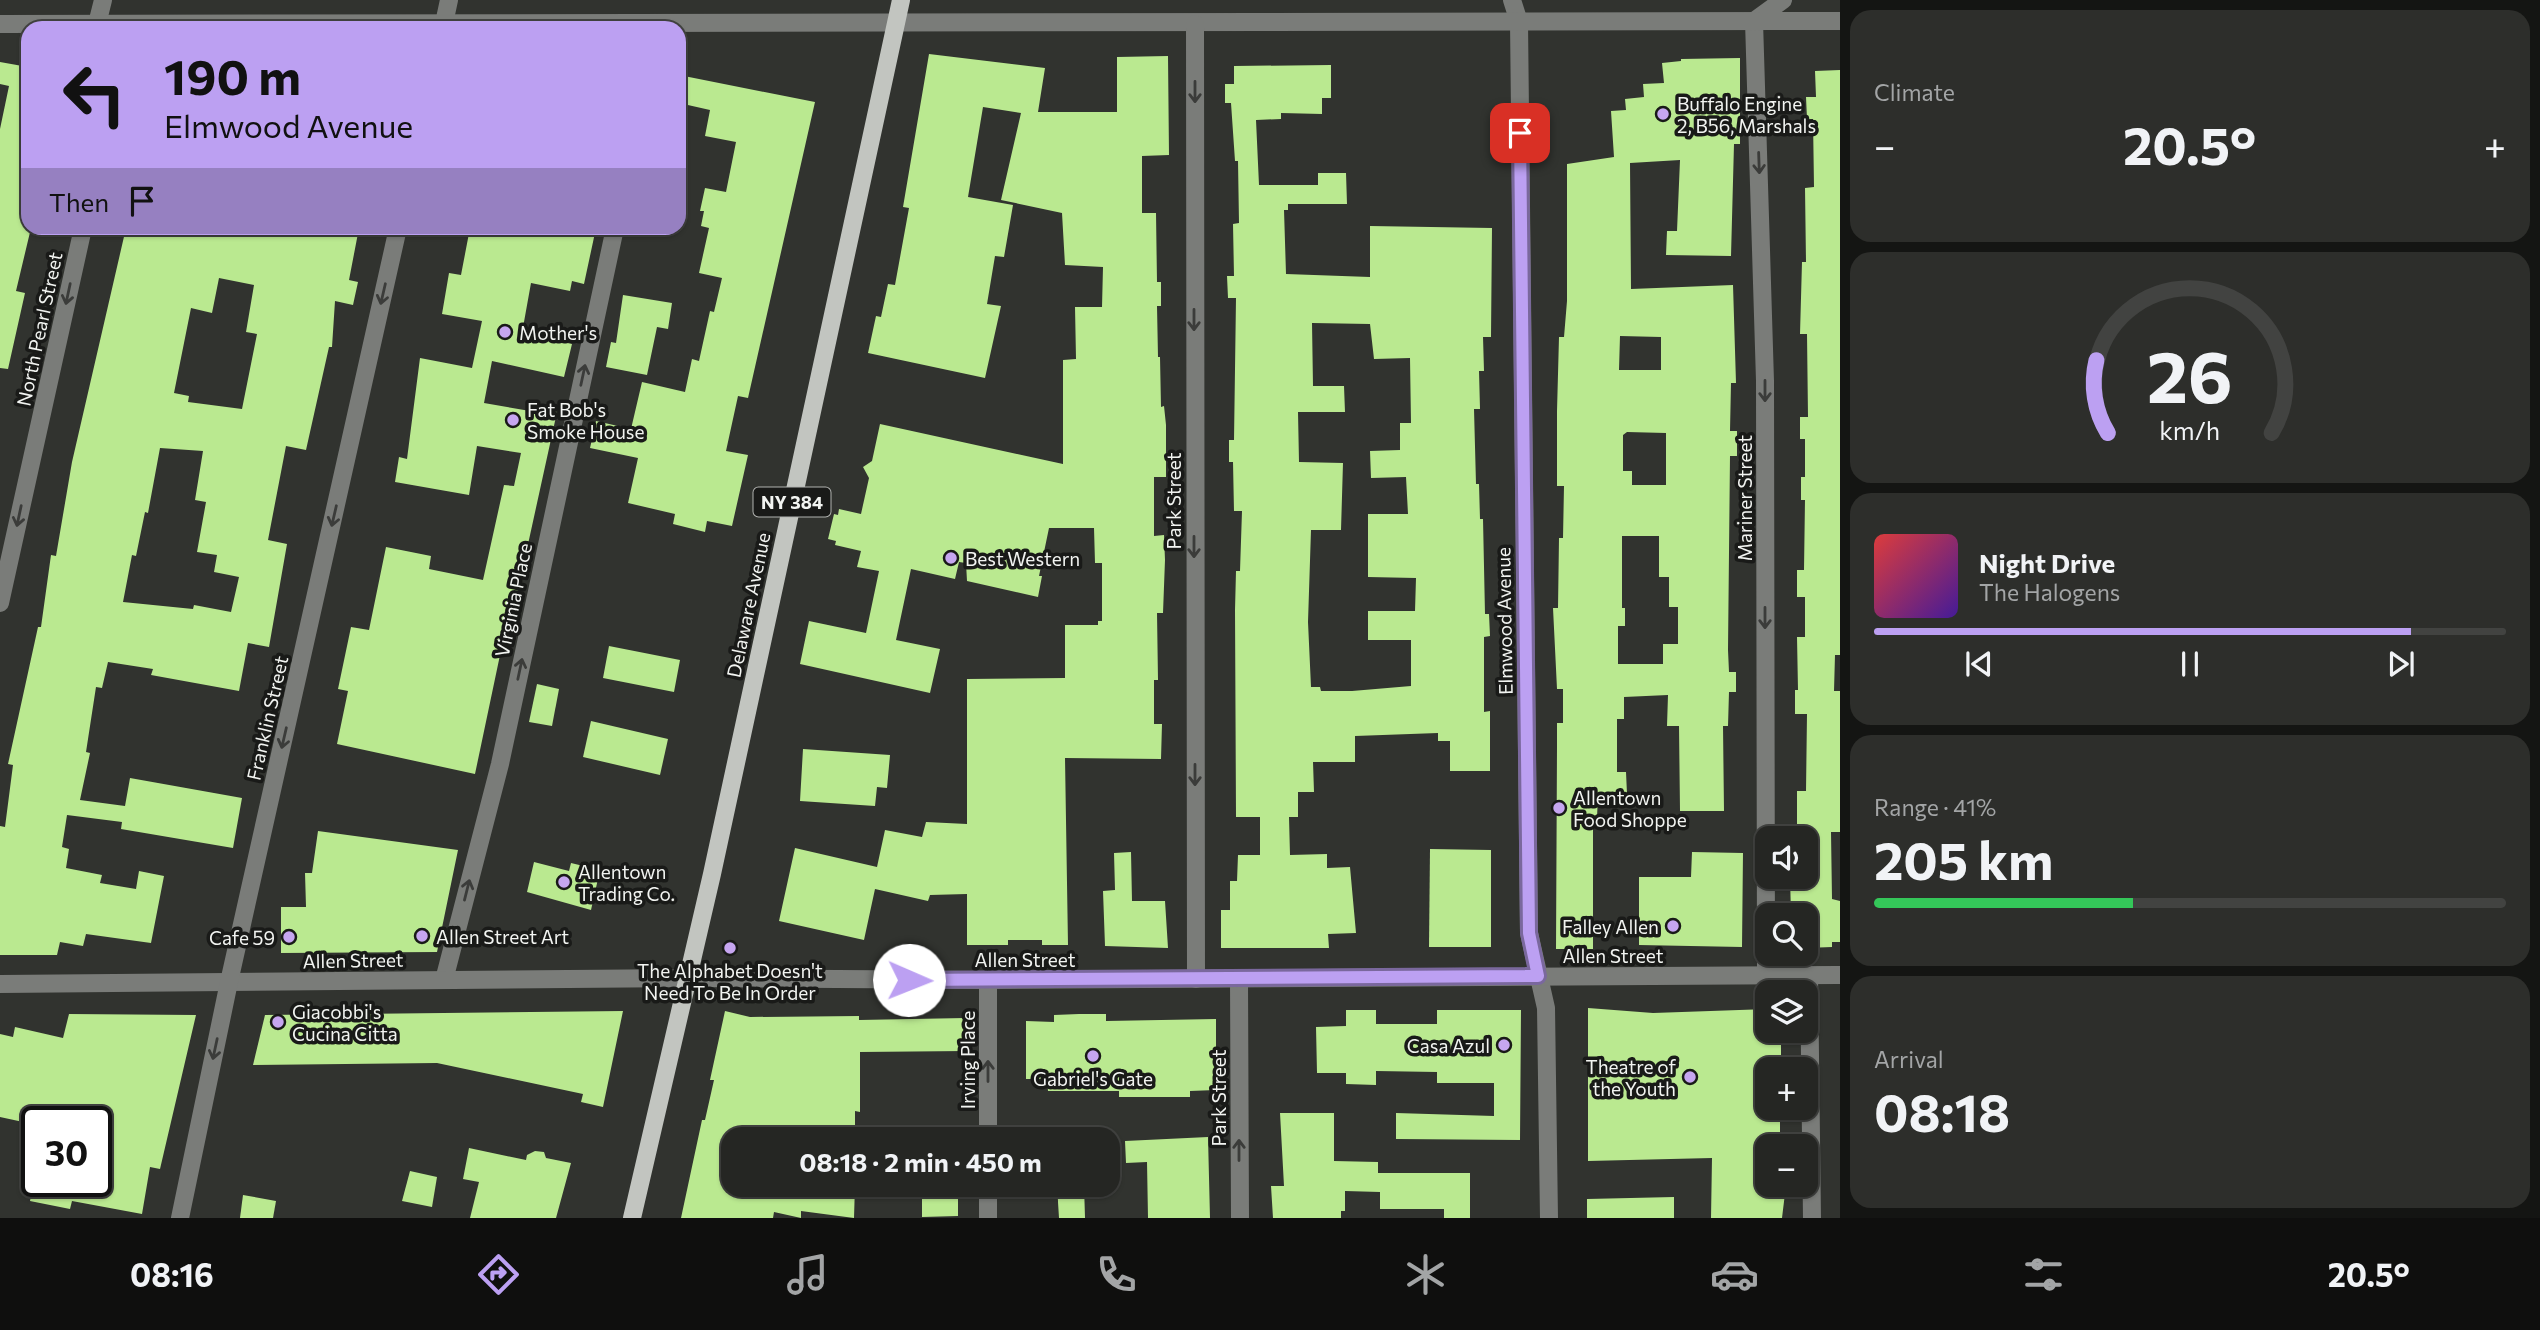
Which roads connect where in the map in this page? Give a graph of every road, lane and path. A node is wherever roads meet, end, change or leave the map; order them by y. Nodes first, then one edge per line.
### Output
1 (103, 0) edge
2 (449, 0) edge
3 (901, 0) edge
4 (1512, 0) edge
5 (1783, 0) edge
6 (98, 21) edge
7 (444, 21) edge
8 (1754, 21) junction
9 (1840, 21) edge
10 (1519, 22) junction
11 (0, 24) edge
12 (21, 24) edge
13 (895, 24) junction
14 (1195, 24) junction
15 (686, 26) edge
16 (81, 235) edge
17 (396, 235) edge
18 (613, 235) edge
19 (0, 603) edge
20 (1766, 975) junction
21 (1809, 975) junction
22 (1840, 975) edge
23 (1538, 976) junction
24 (688, 978) junction
25 (1196, 979) junction
26 (1239, 979) junction
27 (444, 980) junction
28 (988, 980) junction
29 (229, 982) junction
30 (0, 984) edge
31 (988, 1127) edge
32 (988, 1197) edge
33 (180, 1218) edge
34 (632, 1218) edge
35 (988, 1218) edge
36 (1240, 1218) edge
37 (1549, 1218) edge
38 (1812, 1218) edge

1 - 6 street
2 - 7 street
3 - 13 main road, Delaware Avenue / NY 384
4 - 10 street, Elmwood Avenue
5 - 8 street
8 - 9 street
8 - 10 street
8 -> 20 street, Mariner Street
10 - 14 street
10 - 23 street, Elmwood Avenue
11 - 12 street
13 - 14 street
13 - 15 street
13 - 24 main road, Delaware Avenue / NY 384
14 -> 25 street, Park Street
16 -> 19 street, North Pearl Street
17 -> 29 street, Franklin Street
27 -> 18 street, Virginia Place
20 - 21 street, Allen Street
20 - 23 street, Allen Street
21 - 22 street, Allen Street
21 - 38 street
23 - 26 street, Allen Street
23 - 37 street, Elmwood Avenue
24 - 27 street, Allen Street
24 - 28 street, Allen Street
24 - 34 main road, Delaware Avenue / NY 384
25 - 26 street, Allen Street
25 - 28 street, Allen Street
36 -> 26 street, Park Street
27 - 29 street, Allen Street
31 -> 28 street, Irving Place
29 - 30 street, Allen Street
29 -> 33 street, Franklin Street
32 - 35 street

